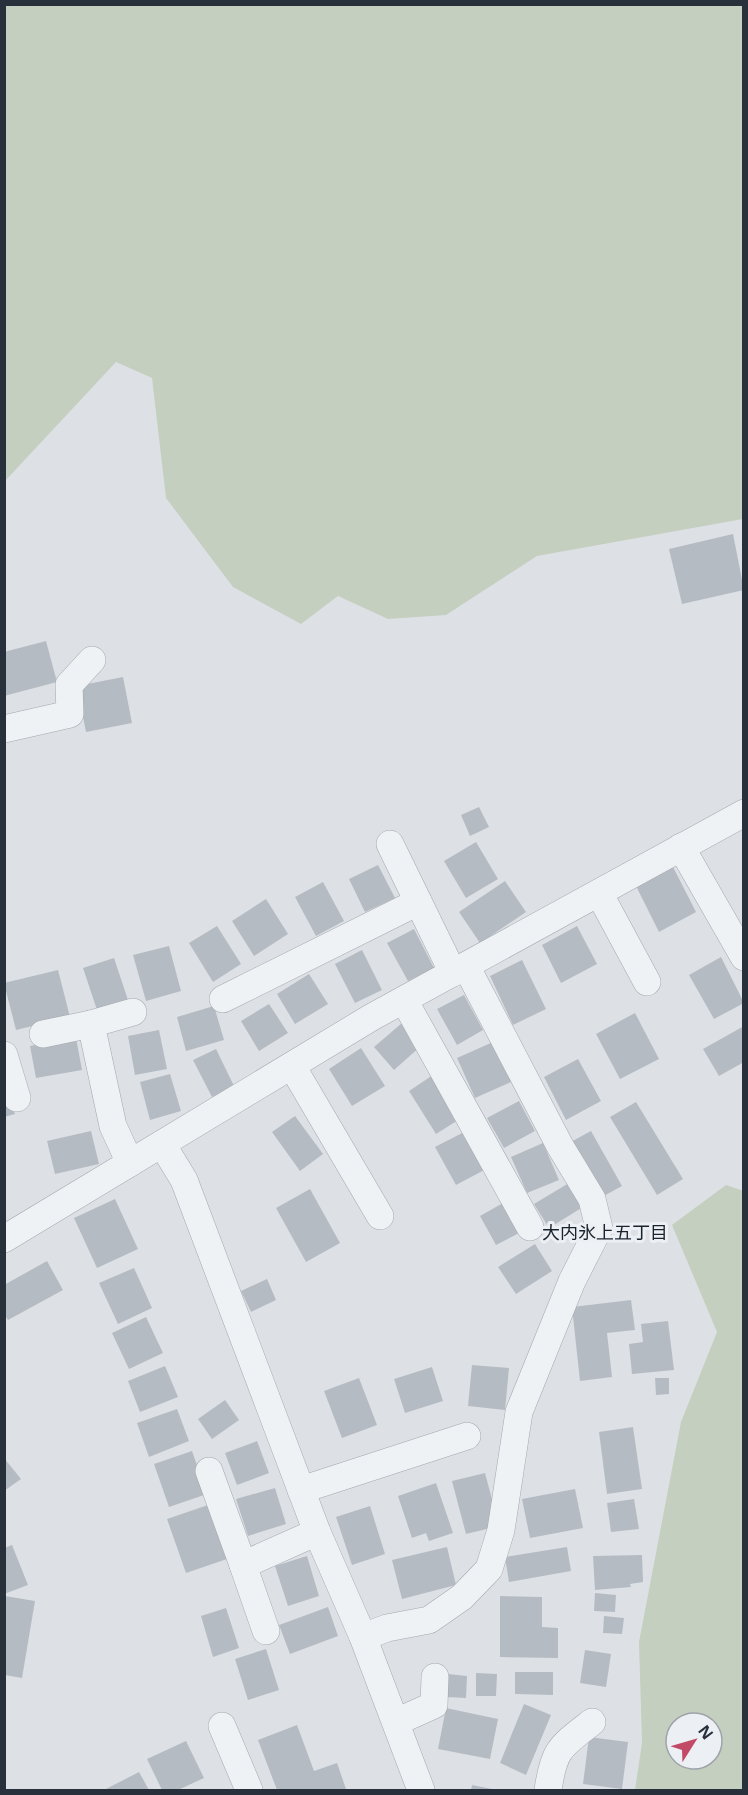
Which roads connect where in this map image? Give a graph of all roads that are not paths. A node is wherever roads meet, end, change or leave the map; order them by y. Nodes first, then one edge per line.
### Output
1 (92, 660) dead end
2 (5, 729) edge
3 (744, 813) edge
4 (390, 844) dead end
5 (681, 847) junction
6 (599, 893) junction
7 (418, 902) junction
8 (744, 957) edge
9 (459, 969) junction
10 (647, 982) dead end
11 (223, 999) dead end
12 (404, 1000) junction
13 (133, 1012) dead end
14 (91, 1024) junction
15 (43, 1034) dead end
16 (4, 1054) edge
17 (292, 1066) junction
18 (17, 1098) dead end
19 (162, 1144) junction
20 (130, 1163) junction
21 (380, 1216) dead end
22 (530, 1227) dead end
23 (4, 1239) edge
24 (467, 1436) dead end
25 (209, 1471) dead end
26 (301, 1491) junction
27 (317, 1532) junction
28 (243, 1565) junction
29 (266, 1631) dead end
30 (363, 1637) junction
31 (435, 1677) dead end
32 (396, 1722) junction
33 (592, 1722) dead end
34 (222, 1726) dead end
35 (249, 1791) edge
36 (421, 1791) edge
37 (548, 1791) edge

1 - 2 street
3 - 5 street
4 - 7 street
5 - 6 street
5 - 8 street
6 - 9 street
6 - 10 street
7 - 9 street
7 - 11 street
9 - 12 street
9 - 30 street
12 - 17 street
12 - 22 street
13 - 14 street
14 - 15 street
14 - 20 street
16 - 18 street
17 - 19 street
17 - 21 street
19 - 20 street
19 - 26 street
20 - 23 street
24 - 26 street
25 - 28 street
26 - 27 street
27 - 28 street
27 - 30 street
28 - 29 street
30 - 32 street
31 - 32 street
32 - 36 street
33 - 37 street
34 - 35 street

